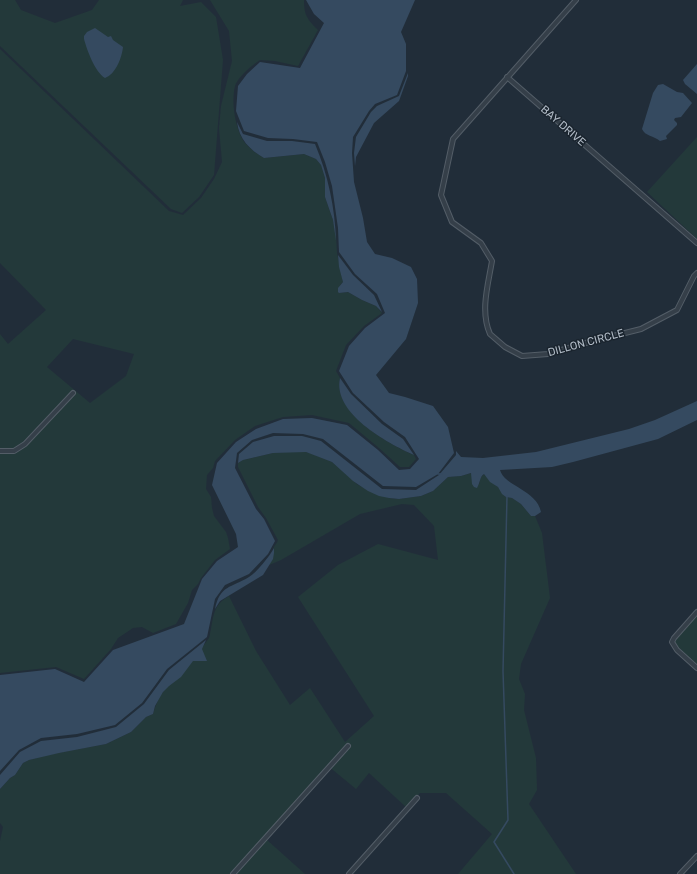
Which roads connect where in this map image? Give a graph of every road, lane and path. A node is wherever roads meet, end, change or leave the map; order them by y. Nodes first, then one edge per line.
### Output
1 (576, 0) edge
2 (507, 77) junction
3 (697, 243) edge
4 (697, 273) edge
5 (73, 393) dead end
6 (0, 451) edge
7 (697, 612) edge
8 (697, 668) edge
9 (348, 746) dead end
10 (417, 798) dead end
11 (697, 856) edge
12 (232, 874) edge
13 (349, 874) edge
14 (680, 874) edge

1 - 2 street
2 - 3 street, BAY DRIVE
2 - 4 street, DILLON CIRCLE
5 - 6 street
7 - 8 street
9 - 12 street
10 - 13 street
11 - 14 street

